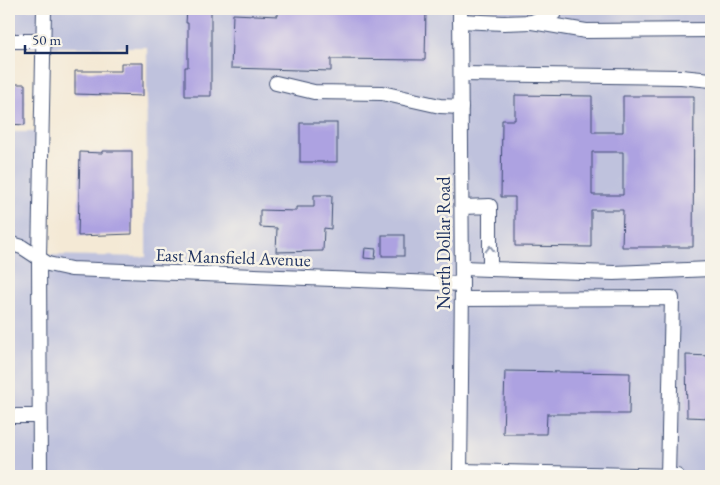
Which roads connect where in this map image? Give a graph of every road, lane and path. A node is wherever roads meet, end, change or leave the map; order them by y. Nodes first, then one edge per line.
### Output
1 (44, 9) edge
2 (555, 9) edge
3 (460, 15) edge
4 (532, 22) junction
5 (711, 30) edge
6 (9, 41) edge
7 (44, 41) junction
8 (461, 74) junction
9 (711, 80) edge
10 (276, 83) dead end
11 (461, 107) junction
12 (462, 207) junction
13 (9, 243) edge
14 (39, 258) junction
15 (462, 268) junction
16 (490, 269) junction
17 (711, 269) edge
18 (462, 292) junction
19 (9, 416) edge
20 (39, 416) junction
21 (460, 474) edge
22 (40, 476) edge
23 (668, 476) edge
24 (676, 476) edge

1 - 7 street
2 - 4 street
3 - 4 street
3 - 8 street, North Dollar Road
4 - 5 street
6 - 7 street
7 - 14 street
8 - 9 street
8 - 11 street, North Dollar Road
10 - 11 street
11 - 12 street, North Dollar Road
12 - 15 street, North Dollar Road
16 -> 12 street
13 - 14 street, East Mansfield Avenue
14 - 18 street, East Mansfield Avenue
14 - 20 street
15 - 16 street
15 - 18 street, North Dollar Road
16 - 17 street
18 - 21 street, North Dollar Road
18 - 23 street, East Mansfield Avenue
19 - 20 street
20 - 22 street
21 - 23 street
23 - 24 street

